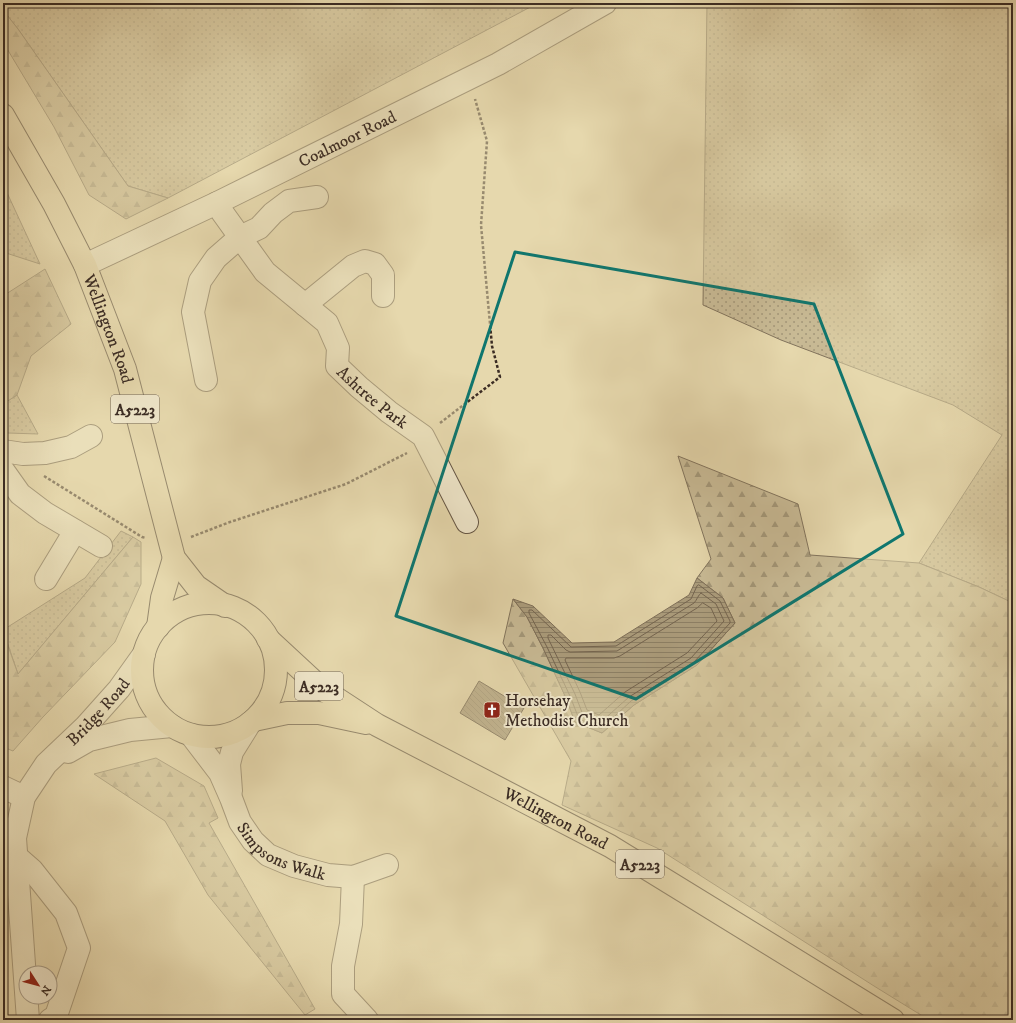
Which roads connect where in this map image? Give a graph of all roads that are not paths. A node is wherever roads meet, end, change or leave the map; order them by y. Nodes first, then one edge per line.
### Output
1 (605, 3) edge
2 (3, 115) edge
3 (317, 197) dead end
4 (217, 203) junction
5 (240, 237) junction
6 (85, 265) junction
7 (383, 296) dead end
8 (305, 305) junction
9 (206, 380) dead end
10 (91, 436) dead end
11 (3, 451) edge
12 (3, 470) edge
13 (467, 522) dead end
14 (75, 531) junction
15 (101, 546) dead end
16 (170, 547) junction
17 (46, 579) dead end
18 (225, 606) junction
19 (158, 627) junction
20 (268, 639) junction
21 (144, 654) junction
22 (252, 722) junction
23 (377, 725) junction
24 (172, 726) junction
25 (191, 735) junction
26 (46, 764) junction
27 (3, 787) edge
28 (24, 797) junction
29 (231, 798) junction
30 (16, 856) junction
31 (387, 866) dead end
32 (353, 877) junction
33 (28, 1020) edge
34 (50, 1020) edge
35 (367, 1020) edge
36 (892, 1020) edge

1 - 4 street, Coalmoor Road
2 - 6 main road, Wellington Road / A5223
3 - 5 street
4 - 5 street, Ashtree Park
4 - 6 street, Coalmoor Road
5 - 8 street, Ashtree Park
5 - 9 street
6 - 16 main road, Wellington Road / A5223
7 - 8 street
8 - 13 street, Ashtree Park
10 - 11 street
12 - 14 street
14 - 15 street
14 - 17 street
16 - 18 main road, Wellington Road / A5223
16 - 19 main road
18 - 19 main road
18 - 20 main road
19 - 21 main road
20 - 22 main road
20 - 23 main road, Wellington Road / A5223
21 - 24 main road
21 - 26 street, Bridge Road
22 - 23 main road, Wellington Road / A5223
22 - 25 main road
22 - 29 street, Simpsons Walk
23 - 36 main road, Wellington Road / A5223
24 - 25 main road
24 - 26 street, Bridge Road
25 - 29 street, Simpsons Walk
26 - 28 street, Bridge Road
27 - 28 street
28 - 30 street, Bridge Road
29 - 32 street, Simpsons Walk
30 - 33 street, Bridge Road
30 - 34 street
31 - 32 street, Simpsons Walk
32 - 35 street, Simpsons Walk

